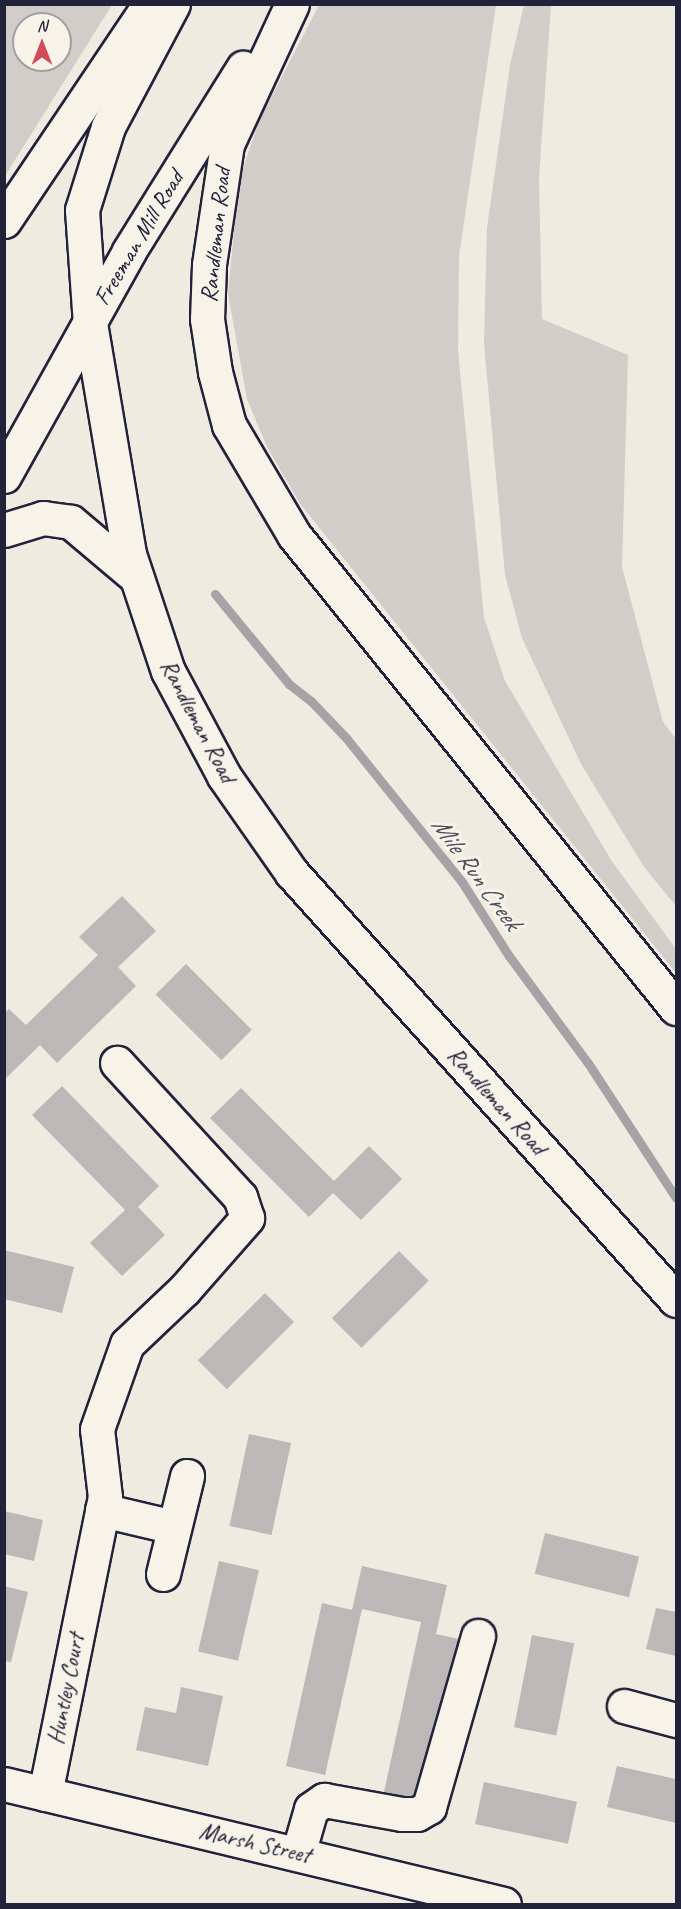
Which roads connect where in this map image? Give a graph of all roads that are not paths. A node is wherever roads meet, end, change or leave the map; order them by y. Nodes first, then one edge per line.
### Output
1 (150, 4) edge
2 (172, 4) edge
3 (279, 4) edge
4 (292, 4) edge
5 (4, 221) edge
6 (90, 323) junction
7 (4, 476) edge
8 (4, 530) edge
9 (136, 577) junction
10 (676, 1008) edge
11 (117, 1063) dead end
12 (676, 1300) edge
13 (187, 1476) dead end
14 (104, 1504) junction
15 (174, 1527) junction
16 (163, 1574) dead end
17 (478, 1636) dead end
18 (624, 1706) dead end
19 (676, 1720) edge
20 (4, 1784) edge
21 (45, 1794) junction
22 (298, 1854) junction
23 (504, 1905) edge

1 - 5 main road
2 - 6 main road, Randleman Road
3 - 6 main road, Freeman Mill Road
4 - 10 main road, Randleman Road
6 - 7 main road, Freeman Mill Road
6 - 9 main road, Randleman Road
8 - 9 main road
9 - 12 main road, Randleman Road
11 - 14 main road, Huntley Court
13 - 15 main road
14 - 15 main road
14 - 21 main road, Huntley Court
15 - 16 main road
17 - 22 main road
18 - 19 main road
20 - 21 main road, Marsh Street
21 - 22 main road, Marsh Street
22 - 23 main road, Marsh Street

